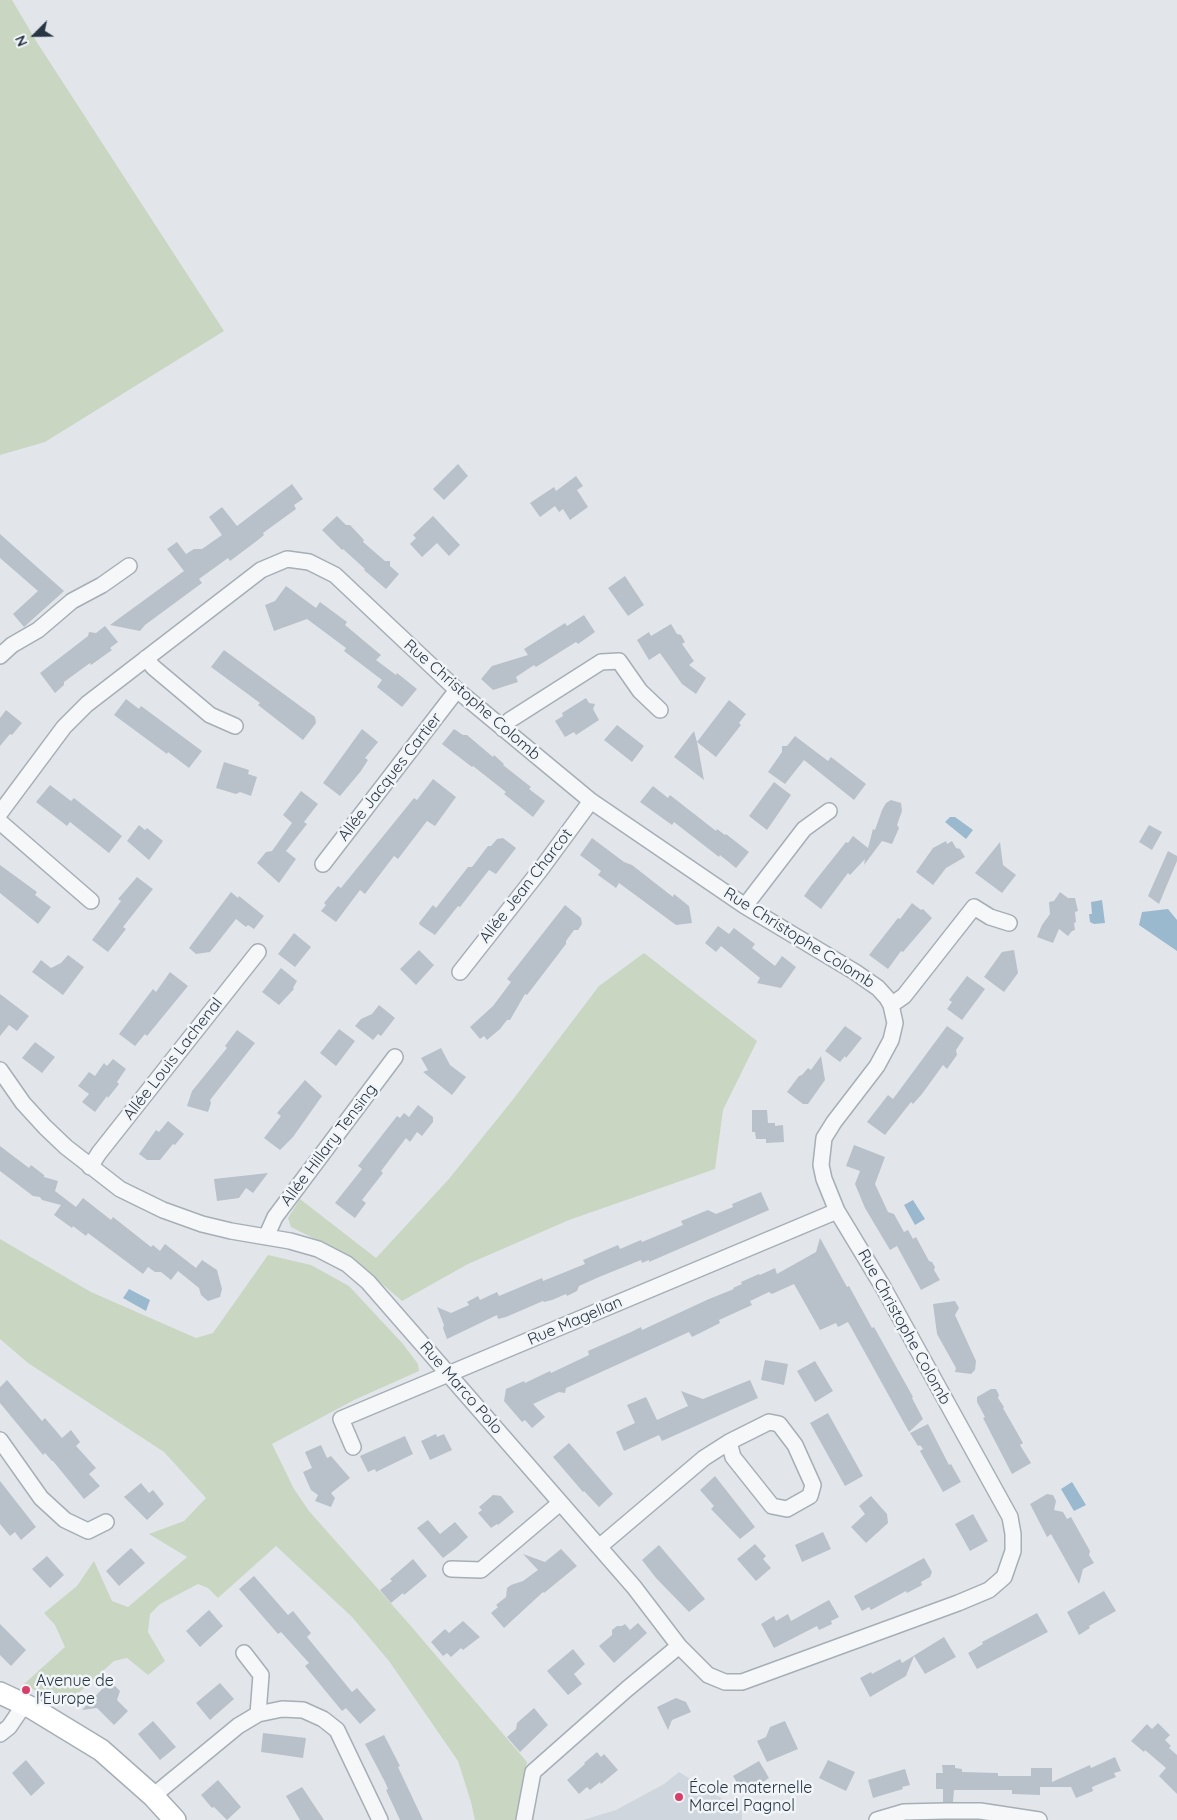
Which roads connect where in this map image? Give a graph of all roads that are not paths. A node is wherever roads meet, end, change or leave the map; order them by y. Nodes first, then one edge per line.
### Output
1 (129, 566) dead end
2 (0, 656) edge
3 (146, 658) junction
4 (457, 690) junction
5 (660, 710) dead end
6 (235, 726) dead end
7 (503, 729) junction
8 (591, 801) junction
9 (829, 811) dead end
10 (0, 813) edge
11 (0, 822) edge
12 (323, 864) dead end
13 (91, 901) dead end
14 (746, 906) junction
15 (1009, 923) dead end
16 (258, 952) dead end
17 (460, 972) dead end
18 (891, 1005) junction
19 (395, 1056) dead end
20 (0, 1070) edge
21 (90, 1167) junction
22 (838, 1211) junction
23 (266, 1237) junction
24 (448, 1374) junction
25 (0, 1440) edge
26 (729, 1442) junction
27 (353, 1447) dead end
28 (560, 1502) junction
29 (106, 1522) dead end
30 (599, 1547) junction
31 (452, 1569) dead end
32 (679, 1646) junction
33 (244, 1653) dead end
34 (0, 1693) edge
35 (24, 1704) junction
36 (258, 1714) junction
37 (0, 1734) edge
38 (153, 1796) junction
39 (175, 1820) edge
40 (380, 1820) edge
41 (524, 1820) edge
42 (877, 1820) edge
43 (1038, 1820) edge

1 - 2 street
3 - 4 street, Rue Christophe Colomb
3 - 6 street
3 - 10 street, Rue Christophe Colomb
4 - 7 street, Rue Christophe Colomb
4 - 12 street, Allée Jacques Cartier
5 - 7 street
7 - 8 street, Rue Christophe Colomb
8 - 14 street, Rue Christophe Colomb
8 - 17 street, Allée Jean Charcot
9 - 14 street
11 - 13 street
14 - 18 street, Rue Christophe Colomb
15 - 18 street
16 - 21 street, Allée Louis Lachenal
18 - 22 street, Rue Christophe Colomb
19 - 23 street, Allée Hillary Tensing
20 - 21 street, Rue Marco Polo
21 - 23 street, Rue Marco Polo
22 - 24 street, Rue Magellan
22 - 32 street, Rue Christophe Colomb
23 - 24 street, Rue Marco Polo
24 - 27 street, Rue Magellan
24 - 28 street, Rue Marco Polo
25 - 29 street
26 - 26 street
26 - 30 street
28 - 30 street, Rue Marco Polo
28 - 31 street
30 - 32 street, Rue Marco Polo
32 - 41 street
33 - 36 street
34 - 35 street
35 - 37 street
35 - 38 street
36 - 38 street
36 - 40 street
38 - 39 street
42 - 43 street

